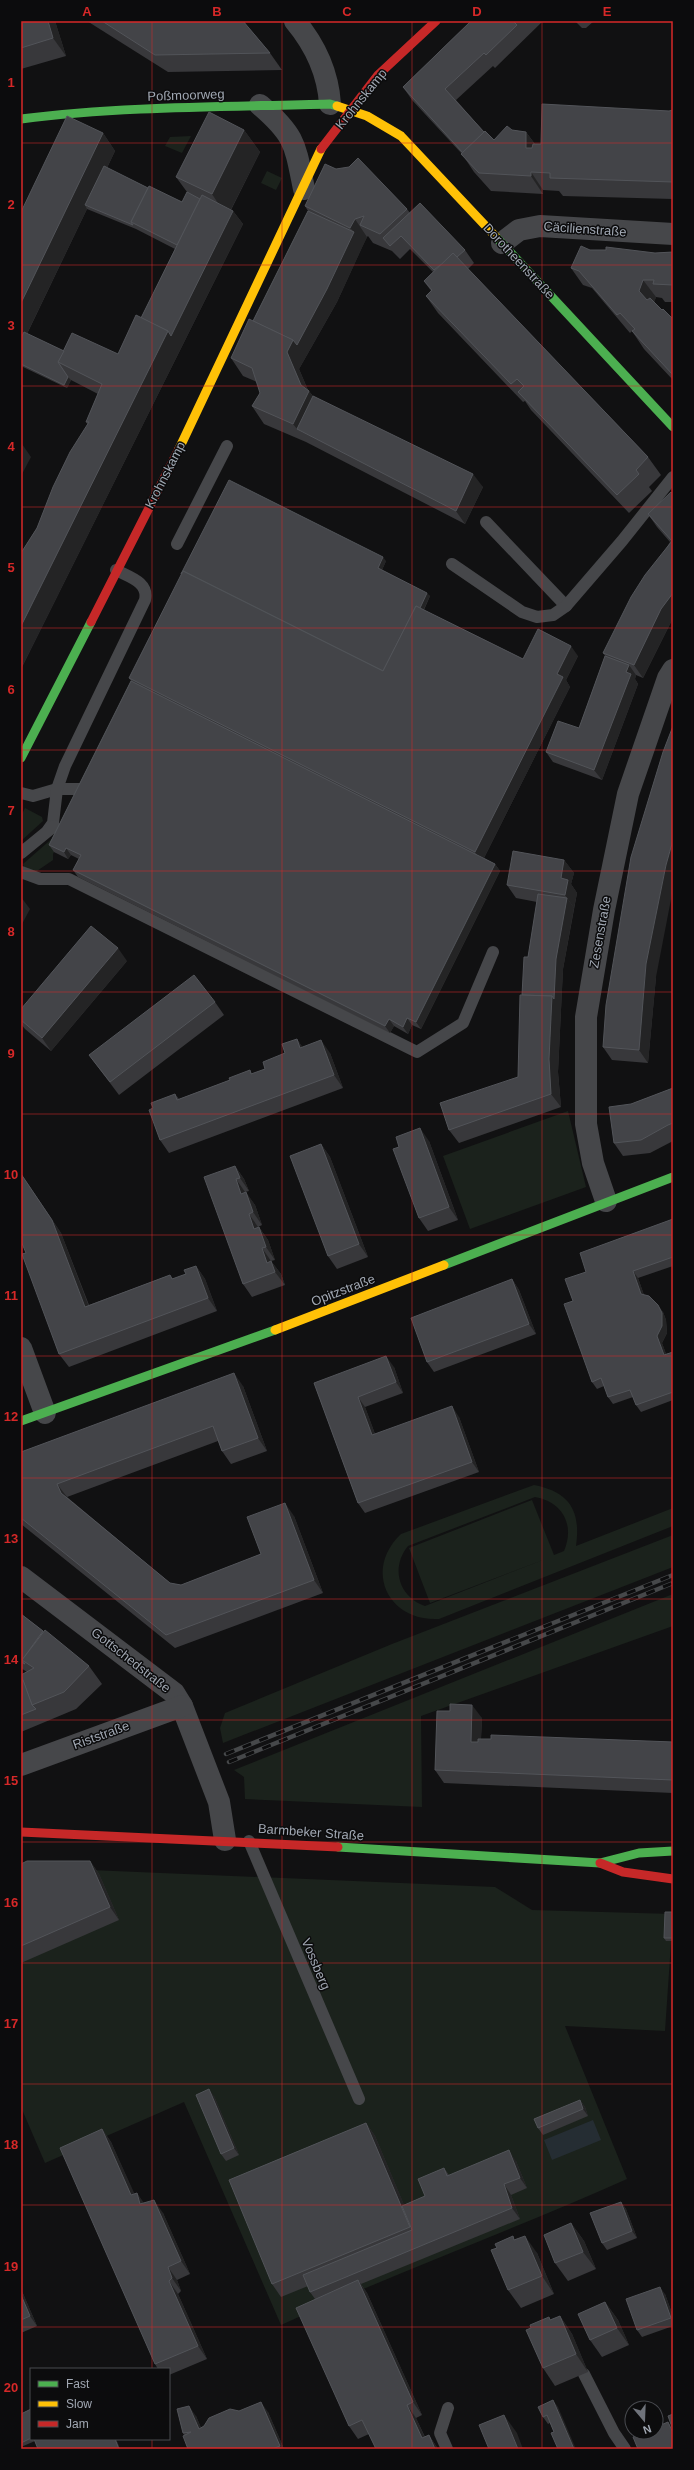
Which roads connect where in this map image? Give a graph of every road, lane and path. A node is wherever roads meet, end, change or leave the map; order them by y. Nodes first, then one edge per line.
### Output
1 (295, 21) edge
2 (436, 21) edge
3 (330, 104) junction
4 (260, 105) junction
5 (353, 109) junction
6 (21, 119) edge
7 (304, 189) junction
8 (673, 234) edge
9 (502, 243) junction
10 (673, 427) edge
11 (227, 446) dead end
12 (673, 477) edge
13 (486, 522) dead end
14 (177, 544) dead end
15 (452, 564) dead end
16 (116, 570) junction
17 (566, 606) junction
18 (673, 670) edge
19 (21, 758) edge
20 (57, 789) junction
21 (86, 789) edge
22 (21, 793) edge
23 (66, 820) edge
24 (48, 830) junction
25 (21, 853) edge
26 (21, 872) edge
27 (493, 952) dead end
28 (673, 1177) edge
29 (606, 1201) junction
30 (21, 1348) edge
31 (45, 1413) junction
32 (21, 1421) edge
33 (21, 1577) edge
34 (182, 1706) junction
35 (21, 1765) edge
36 (21, 1832) edge
37 (225, 1840) junction
38 (249, 1840) junction
39 (673, 1851) edge
40 (600, 1863) junction
41 (673, 1879) edge
42 (359, 2099) dead end
43 (584, 2374) dead end
44 (448, 2408) dead end
45 (447, 2449) edge
46 (625, 2449) edge

1 - 3 street
2 - 5 street, Krohnskamp
3 - 4 street, Poßmoorweg
3 - 5 street, Poßmoorweg
4 - 6 street, Poßmoorweg
4 - 7 street
5 - 7 street, Krohnskamp
5 - 9 street, Dorotheenstraße
7 - 16 street, Krohnskamp
8 - 9 street, Cäcilienstraße
9 - 10 street, Dorotheenstraße
11 - 14 lane
12 - 17 lane
13 - 17 lane
15 - 17 lane
16 - 19 street, Krohnskamp
16 - 20 lane
18 - 29 street, Zesenstraße
20 - 21 lane
20 - 22 lane
20 - 24 lane
23 - 24 lane
24 - 25 lane
26 - 27 lane
28 - 29 street, Opitzstraße
29 - 31 street, Opitzstraße
30 - 31 street
31 - 32 street, Opitzstraße
33 - 34 street, Gottschedstraße
34 - 35 street, Riststraße
34 - 37 street, Gottschedstraße
36 - 37 street, Barmbeker Straße
37 - 38 street, Barmbeker Straße
38 - 40 street, Barmbeker Straße
38 - 42 lane, Vossberg
39 - 40 street, Barmbeker Straße
40 - 41 street, Barmbeker Straße
43 - 46 lane
44 - 45 lane

